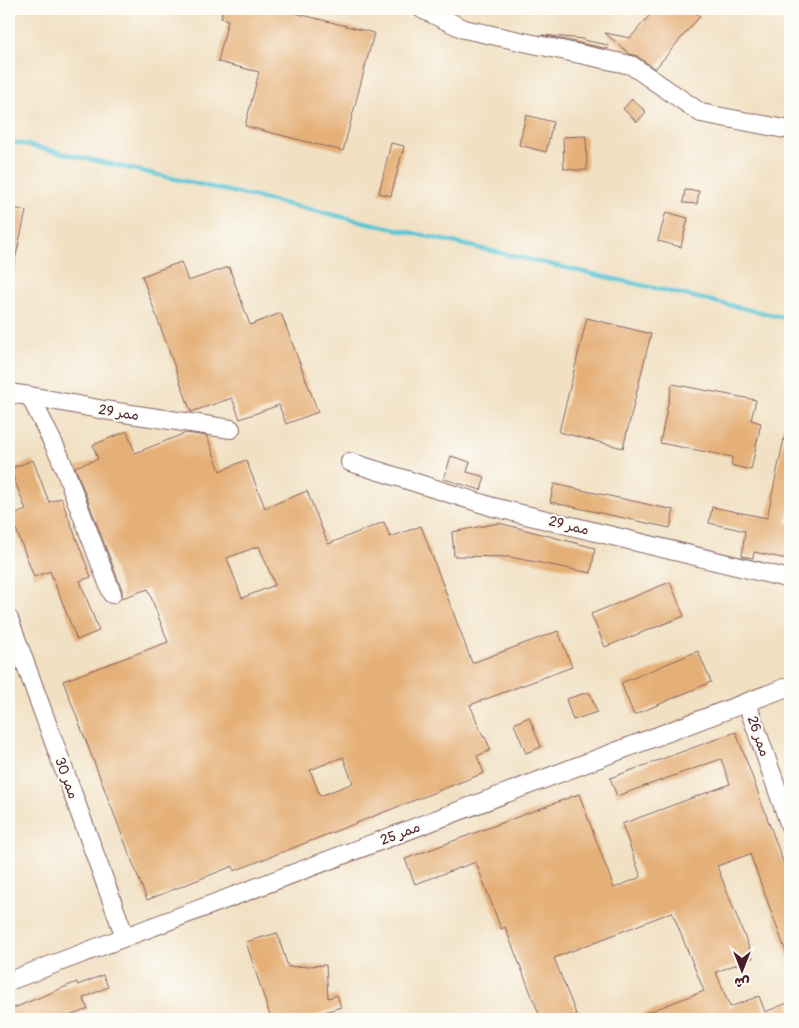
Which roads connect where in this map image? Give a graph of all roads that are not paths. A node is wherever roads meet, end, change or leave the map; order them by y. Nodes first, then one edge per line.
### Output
1 (422, 9) edge
2 (790, 130) edge
3 (9, 393) edge
4 (30, 396) junction
5 (231, 429) dead end
6 (350, 462) dead end
7 (790, 579) edge
8 (112, 594) dead end
9 (9, 619) edge
10 (790, 686) edge
11 (747, 702) junction
12 (790, 826) edge
13 (125, 937) junction
14 (9, 980) edge

1 - 2 lane
3 - 4 lane, ممر 29
4 - 5 lane, ممر 29
4 - 8 lane
6 - 7 lane, ممر 29
9 - 13 lane, ممر 30
10 - 11 lane, ممر 25
11 - 12 lane, ممر 26
11 - 13 lane, ممر 25
13 - 14 lane, ممر 25

